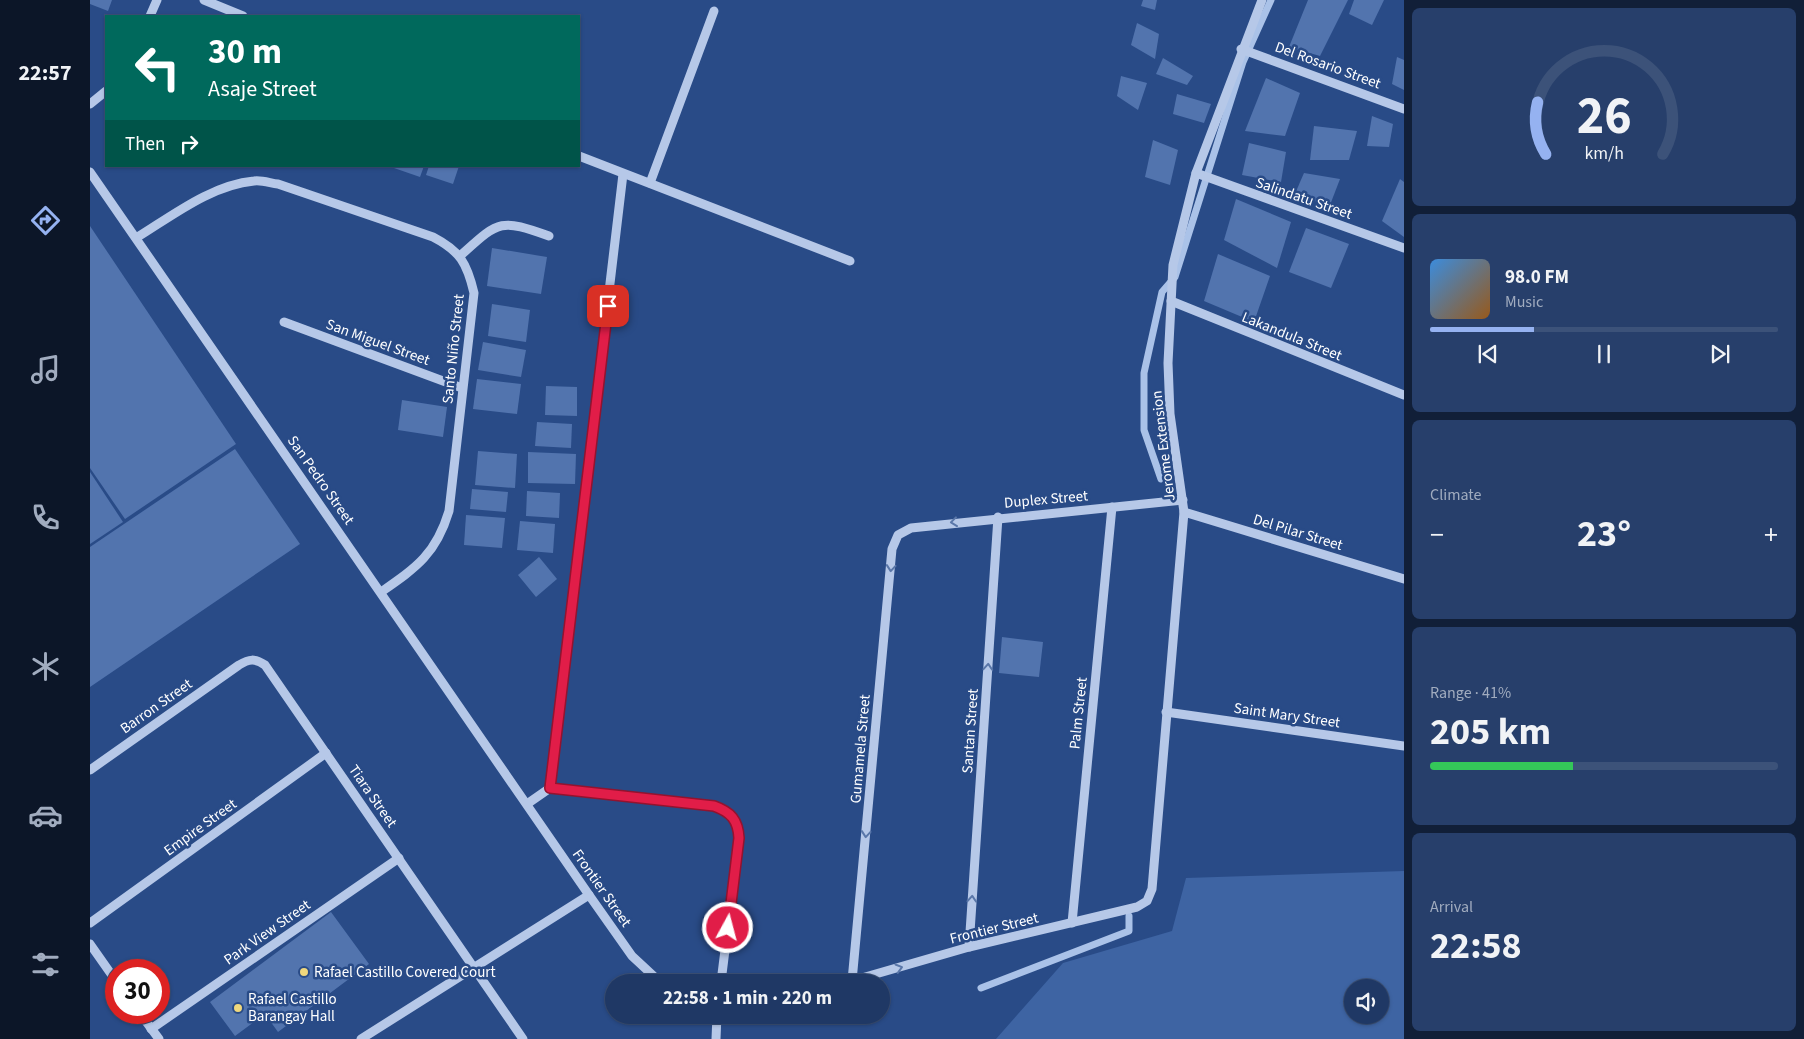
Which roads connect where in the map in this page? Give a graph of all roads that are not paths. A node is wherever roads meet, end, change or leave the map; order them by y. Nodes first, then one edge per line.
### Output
1 (157, 0) edge
2 (204, 0) edge
3 (1262, 0) edge
4 (714, 11) dead end
5 (150, 15) edge
6 (241, 15) edge
7 (1243, 49) junction
8 (105, 92) edge
9 (90, 104) edge
10 (1404, 109) edge
11 (580, 156) edge
12 (90, 172) edge
13 (624, 174) junction
14 (1198, 175) junction
15 (650, 182) junction
16 (549, 236) dead end
17 (136, 238) junction
18 (1404, 248) edge
19 (460, 256) junction
20 (850, 261) dead end
21 (1171, 299) junction
22 (284, 322) dead end
23 (462, 388) junction
24 (1404, 395) edge
25 (1183, 500) junction
26 (1112, 507) junction
27 (1184, 512) junction
28 (998, 517) junction
29 (910, 528) joint
30 (1404, 580) edge
31 (382, 592) junction
32 (239, 665) joint
33 (1166, 712) junction
34 (1404, 746) edge
35 (326, 753) junction
36 (90, 770) edge
37 (550, 788) junction
38 (527, 804) junction
39 (399, 858) junction
40 (589, 895) junction
41 (1146, 901) joint
42 (1072, 922) junction
43 (90, 923) edge
44 (90, 944) edge
45 (969, 947) junction
46 (105, 965) edge
47 (473, 968) junction
48 (651, 974) edge
49 (722, 974) edge
50 (851, 974) edge
51 (877, 974) edge
52 (147, 1024) edge
53 (717, 1024) edge
54 (151, 1029) junction
55 (159, 1039) edge
56 (361, 1039) edge
57 (523, 1039) edge
58 (716, 1039) edge

1 - 5 street
2 - 6 street
3 - 7 street, Jerome Extension
4 - 15 street
7 - 10 street, Del Rosario Street
7 - 14 street, Jerome Extension
8 - 9 street
11 - 13 street
12 - 17 street, San Pedro Street
13 - 15 street
13 - 37 street
14 - 18 street, Salindatu Street
14 - 21 street, Jerome Extension
15 - 20 street
16 - 19 street
17 - 19 street, Santo Niño Street
17 - 31 street, San Pedro Street
19 - 23 street, Santo Niño Street
21 - 24 street, Lakandula Street
21 - 25 street, Jerome Extension
22 - 23 street, San Miguel Street
23 - 31 street, Santo Niño Street
25 - 26 street, Duplex Street
25 - 27 street, Jerome Extension
26 - 28 street, Duplex Street
26 - 42 street, Palm Street
27 - 30 street, Del Pilar Street
27 - 33 street, Jerome Extension
28 -> 29 street, Duplex Street
45 -> 28 street, Santan Street
29 -> 50 street, Gumamela Street
31 - 38 street, San Pedro Street
32 - 35 street, Tiara Street
32 - 36 street, Barron Street
33 - 34 street, Saint Mary Street
33 - 41 street, Jerome Extension
35 - 39 street, Tiara Street
35 - 43 street, Empire Street
37 - 38 street
37 - 49 street
38 - 40 street, Frontier Street
39 - 47 street, Tiara Street
39 - 54 street, Park View Street
40 - 47 street
40 - 48 street, Frontier Street
41 - 42 street, Frontier Street
42 - 45 street, Frontier Street
44 - 46 street
51 -> 45 street, Frontier Street
47 - 56 street
47 - 57 street, Tiara Street
52 - 54 street
53 - 58 street
54 - 55 street

